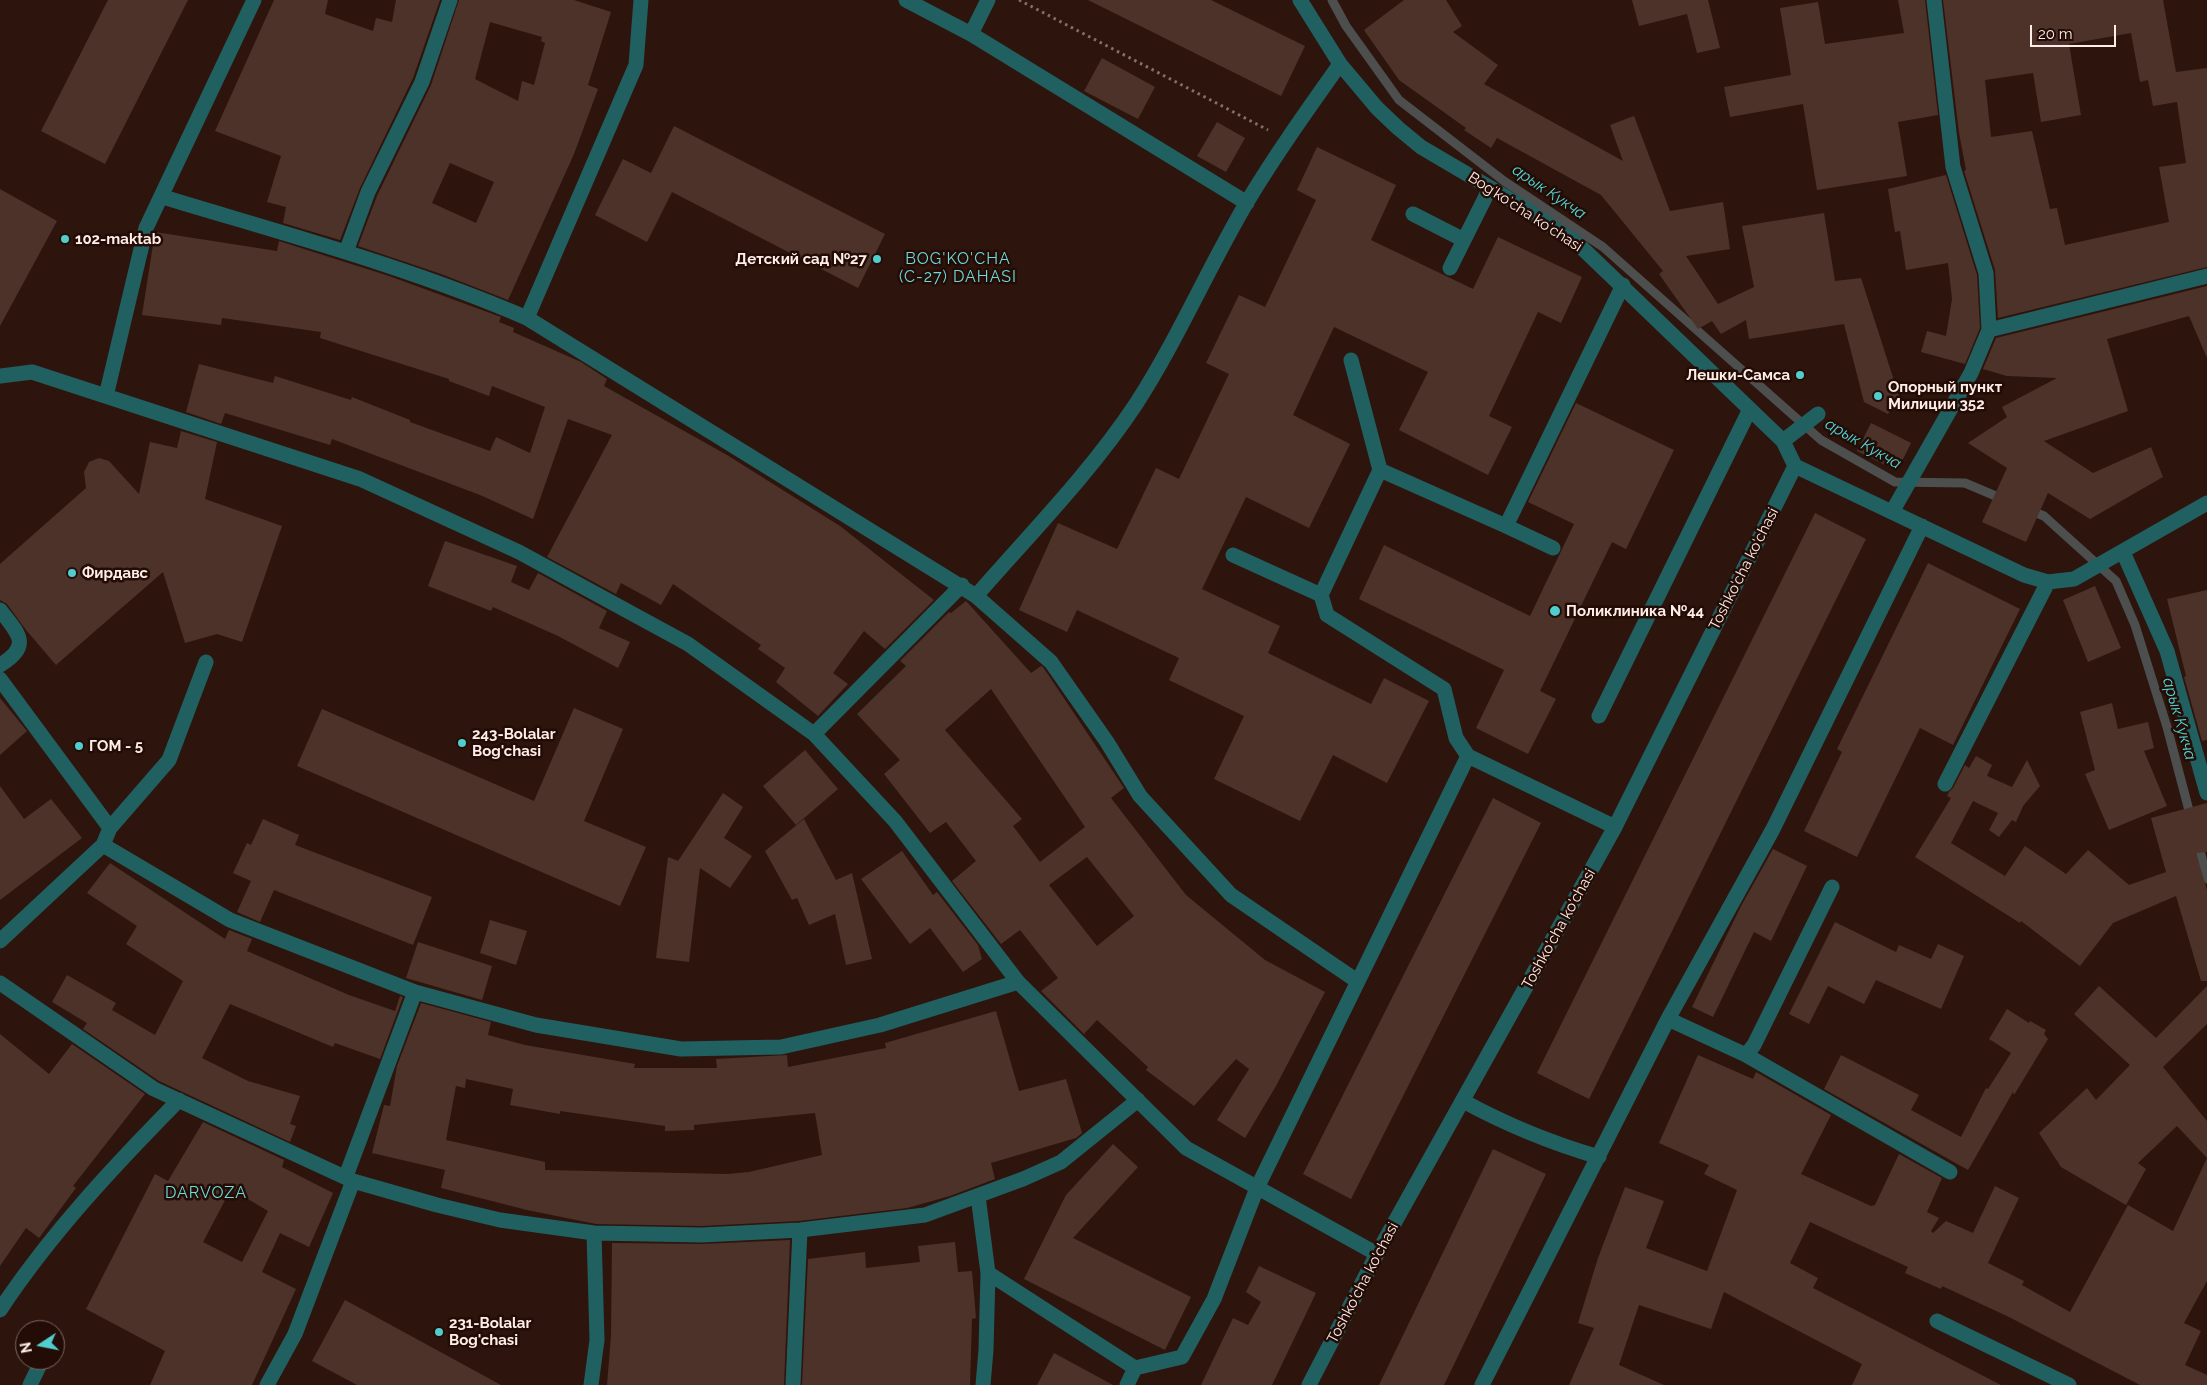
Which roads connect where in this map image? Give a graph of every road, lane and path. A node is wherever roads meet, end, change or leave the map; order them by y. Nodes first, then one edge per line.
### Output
1 (254, 0) edge
2 (450, 0) edge
3 (641, 0) edge
4 (906, 0) edge
5 (988, 0) edge
6 (1019, 0) edge
7 (1300, 0) edge
8 (1934, 0) edge
9 (971, 34) junction
10 (1340, 64) junction
11 (1286, 140) junction
12 (1490, 188) junction
13 (163, 197) junction
14 (1246, 203) junction
15 (1413, 214) dead end
16 (1464, 240) junction
17 (346, 252) junction
18 (1450, 268) dead end
19 (2207, 276) edge
20 (1623, 285) junction
21 (526, 318) junction
22 (1988, 330) junction
23 (1351, 360) dead end
24 (0, 376) edge
25 (106, 396) junction
26 (1750, 409) junction
27 (1818, 414) dead end
28 (1783, 441) junction
29 (1795, 466) junction
30 (1380, 470) junction
31 (2207, 503) edge
32 (1892, 512) junction
33 (1506, 526) junction
34 (1922, 526) junction
35 (1553, 548) dead end
36 (2123, 552) junction
37 (1233, 556) dead end
38 (2048, 582) junction
39 (962, 585) junction
40 (1321, 595) junction
41 (976, 596) junction
42 (0, 610) edge
43 (206, 662) dead end
44 (0, 665) edge
45 (0, 679) edge
46 (1598, 716) dead end
47 (814, 734) junction
48 (1468, 756) junction
49 (1945, 784) dead end
50 (2207, 792) edge
51 (1615, 827) junction
52 (110, 828) junction
53 (103, 845) junction
54 (1832, 887) dead end
55 (0, 941) edge
56 (1357, 981) junction
57 (1018, 982) junction
58 (0, 983) edge
59 (415, 992) junction
60 (1668, 1019) junction
61 (1746, 1055) junction
62 (179, 1100) junction
63 (1138, 1100) junction
64 (1463, 1101) junction
65 (1599, 1157) junction
66 (1950, 1172) dead end
67 (350, 1179) junction
68 (1257, 1188) junction
69 (978, 1196) junction
70 (800, 1230) junction
71 (594, 1233) junction
72 (1377, 1254) junction
73 (988, 1273) junction
74 (0, 1310) edge
75 (1937, 1321) dead end
76 (1135, 1368) junction
77 (37, 1370) edge
78 (30, 1385) edge
79 (267, 1385) edge
80 (591, 1385) edge
81 (794, 1385) edge
82 (983, 1385) edge
83 (1127, 1385) edge
84 (1309, 1385) edge
85 (1482, 1385) edge
86 (2069, 1385) edge

1 - 13 street
2 - 17 street
3 - 21 street
4 - 9 street
5 - 9 street
6 - 11 path
7 - 10 street, Bogʻkoʻcha koʻchasi
8 - 22 street
9 - 14 street
10 - 11 street
10 - 12 street, Bogʻkoʻcha koʻchasi
11 - 14 street
12 - 16 street
12 - 20 street, Bogʻkoʻcha koʻchasi
13 - 17 street
13 - 25 street
14 - 41 street
15 - 16 street
16 - 18 street
17 - 21 street
19 - 22 street
20 - 26 street, Bogʻkoʻcha koʻchasi
20 - 33 street
21 - 39 street
22 - 32 street
23 - 30 street
24 - 25 street
25 - 47 street
26 - 28 street, Bogʻkoʻcha koʻchasi
26 - 46 street
27 - 28 street
28 - 29 street, Bogʻkoʻcha koʻchasi
29 - 32 street
29 - 51 street, Toshko'cha ko'chasi
30 - 33 street
30 - 40 street
31 - 36 street
32 - 34 street
33 - 35 street
34 - 38 street
34 - 60 street
36 - 38 street
36 - 50 street
37 - 40 street
38 - 49 street
39 - 41 street
39 - 47 street
40 - 48 street
41 - 56 street
42 - 44 street
43 - 52 street
45 - 52 street
47 - 57 street
48 - 51 street
48 - 56 street
51 - 64 street, Toshko'cha ko'chasi
52 - 53 street
53 - 55 street
53 - 59 street
54 - 61 street
56 - 68 street
57 - 59 street
57 - 63 street
58 - 62 street
59 - 67 street
60 - 61 street
60 - 65 street
61 - 66 street
62 - 67 street
62 - 74 street
63 - 68 street
63 - 69 street
64 - 65 street
64 - 72 street, Toshko'cha ko'chasi
65 - 85 street
67 - 71 street
67 - 79 street
68 - 72 street
68 - 76 street
69 - 70 street
69 - 73 street
70 - 71 street
70 - 81 street
71 - 80 street
72 - 84 street, Toshko'cha ko'chasi
73 - 76 street
73 - 82 street
75 - 86 street
76 - 83 street
77 - 78 street

